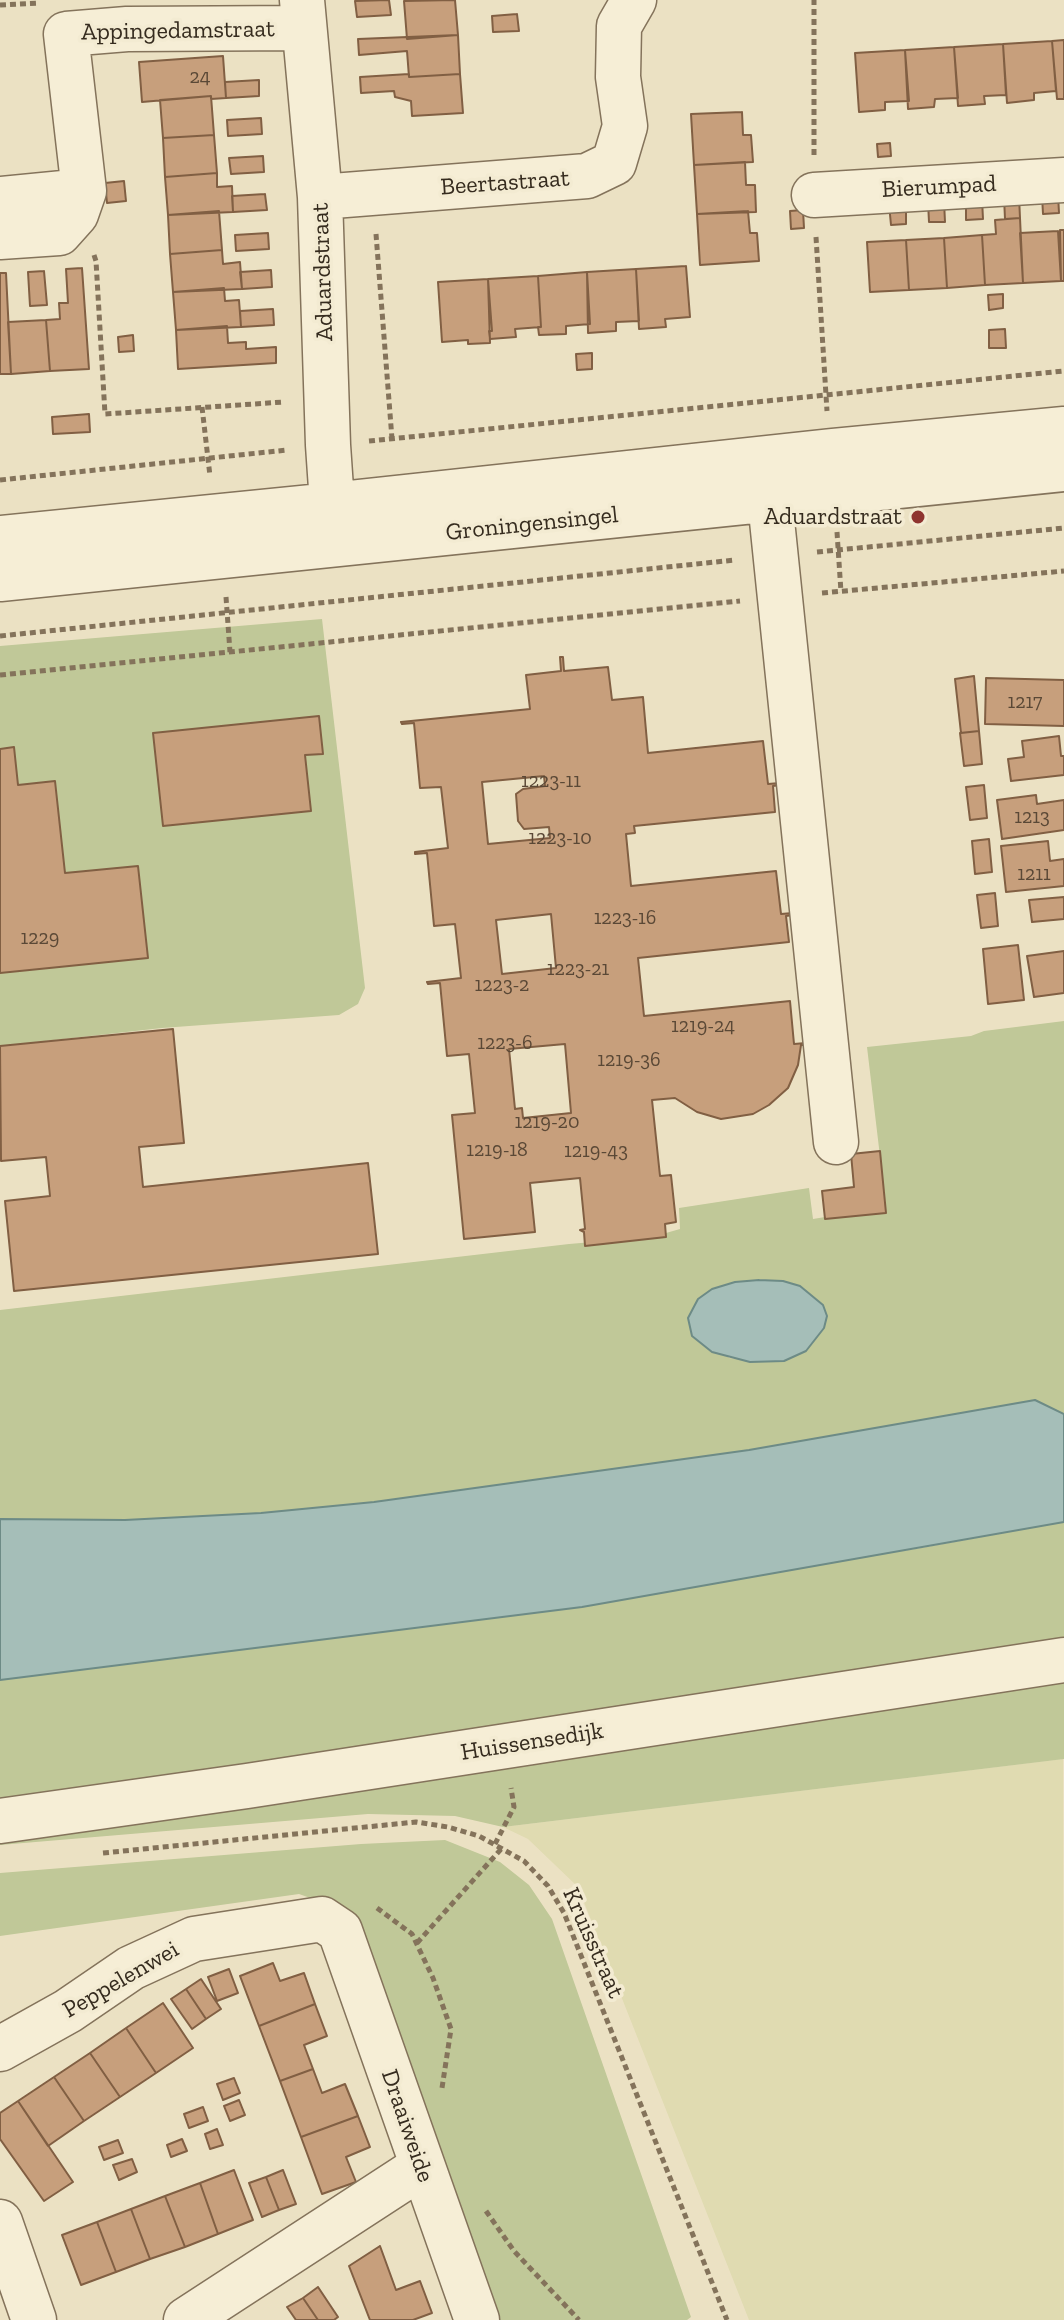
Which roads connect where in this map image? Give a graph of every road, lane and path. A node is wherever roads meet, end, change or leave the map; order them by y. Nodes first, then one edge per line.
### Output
1 (634, 0) edge
2 (303, 14) edge
3 (1064, 180) edge
4 (373, 193) junction
5 (814, 195) dead end
6 (320, 197) junction
7 (0, 199) edge
8 (80, 202) junction
9 (0, 237) edge
10 (1064, 371) edge
11 (327, 399) junction
12 (202, 407) junction
13 (1064, 429) edge
14 (392, 439) junction
15 (328, 445) junction
16 (207, 459) junction
17 (1064, 469) edge
18 (768, 479) junction
19 (0, 480) edge
20 (334, 525) junction
21 (1064, 528) edge
22 (0, 538) edge
23 (1064, 571) edge
24 (778, 576) junction
25 (0, 579) edge
26 (228, 613) junction
27 (0, 636) edge
28 (230, 652) junction
29 (0, 675) edge
30 (836, 1142) dead end
31 (1064, 1660) edge
32 (514, 1807) dead end
33 (0, 1821) edge
34 (495, 1844) junction
35 (502, 1848) junction
36 (102, 1853) dead end
37 (340, 1931) joint
38 (417, 1943) dead end
39 (0, 2049) edge
40 (421, 2167) junction
41 (483, 2206) dead end
42 (0, 2222) edge
43 (34, 2320) edge
44 (186, 2320) edge
45 (477, 2320) edge
46 (579, 2320) edge
47 (727, 2320) edge

1 - 4 street, Beertastraat
2 - 6 street, Aduardstraat
2 - 8 street, Appingedamstraat
3 - 5 street, Bierumpad
4 - 6 street, Beertastraat
4 - 14 path
6 - 11 street, Aduardstraat
7 - 8 street
8 - 9 street
8 - 12 path
10 - 14 path
11 - 12 path
11 - 15 street, Aduardstraat
12 - 16 path
13 - 18 street, Groningensingel
14 - 15 path
15 - 16 path
15 - 20 street, Aduardstraat
16 - 19 path
17 - 18 street, Groningensingel
18 - 20 street, Groningensingel
18 - 24 street
20 - 22 street, Groningensingel
20 - 25 street, Groningensingel
21 - 24 path
23 - 24 path
24 - 26 path
24 - 28 path
24 - 30 street
26 - 27 path
26 - 28 path
28 - 29 path
31 - 33 street, Huissensedijk
32 - 34 path
34 - 35 path, Kruisstraat
34 - 36 path, Kruisstraat
35 - 38 path
35 - 47 path, Kruisstraat
37 - 39 street, Peppelenwei
37 - 40 street, Draaiweide
40 - 44 street
40 - 45 street, Draaiweide
41 - 46 path
42 - 43 street

